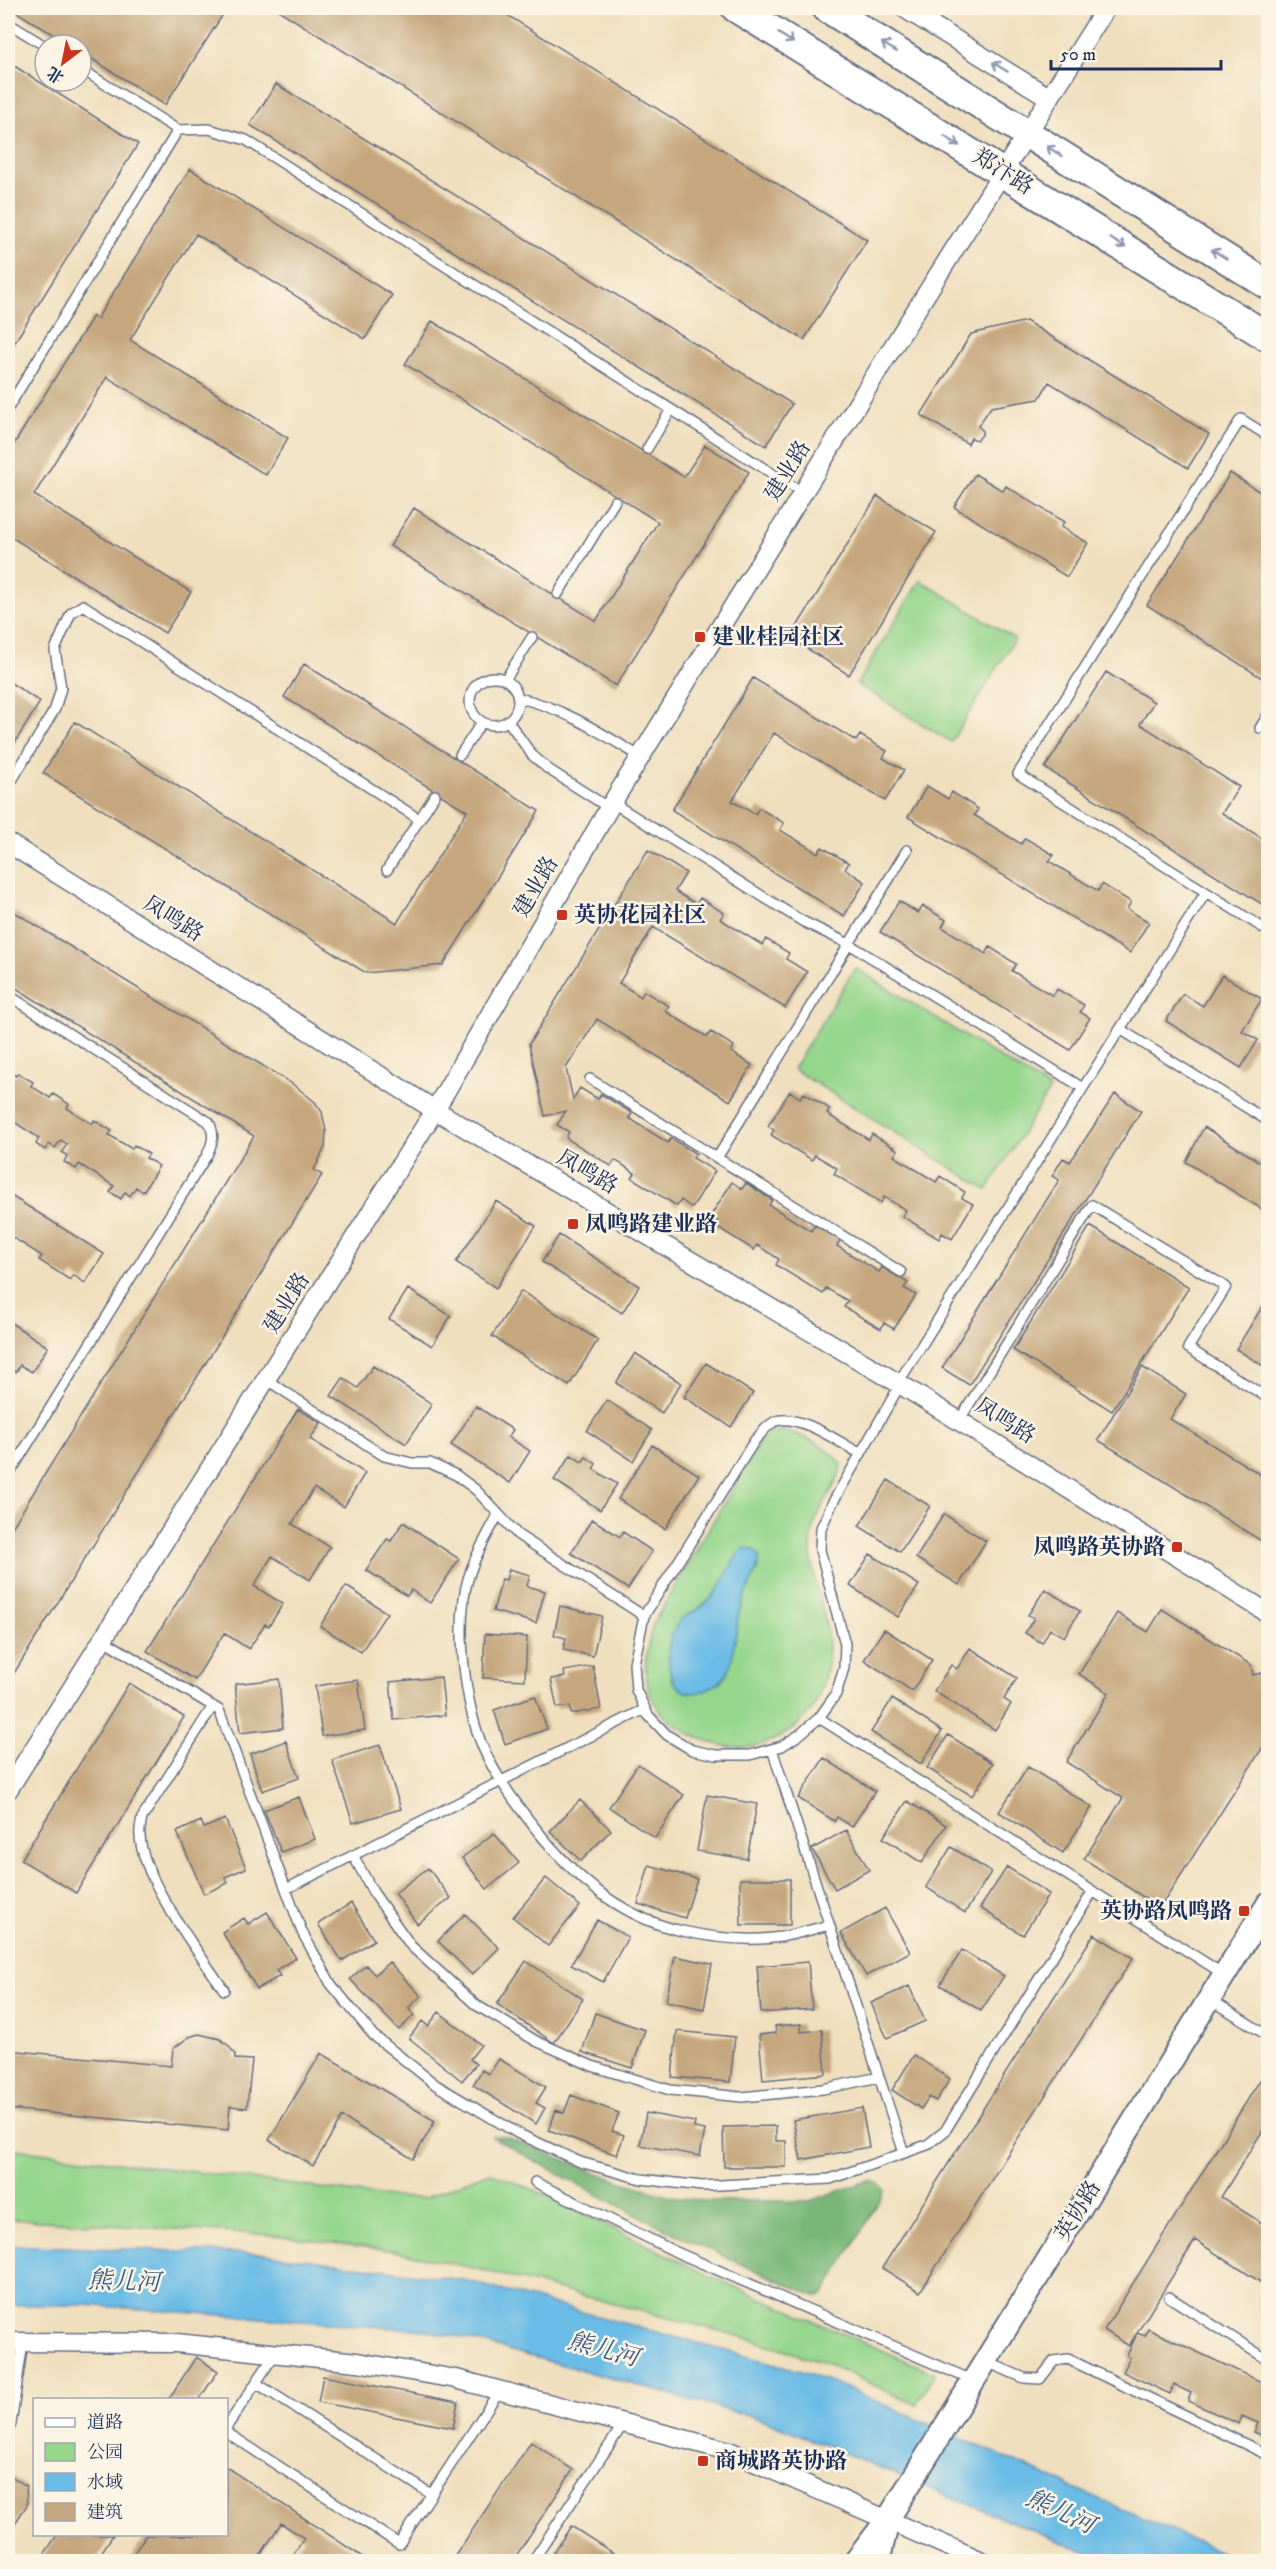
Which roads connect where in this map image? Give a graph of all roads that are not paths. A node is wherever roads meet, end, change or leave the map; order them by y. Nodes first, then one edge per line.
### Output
1 (736, 8) edge
2 (827, 8) edge
3 (904, 8) edge
4 (1106, 8) edge
5 (8, 23) edge
6 (33, 39) edge
7 (93, 77) edge
8 (1050, 98) junction
9 (178, 130) junction
10 (1027, 134) junction
11 (1003, 172) junction
12 (1269, 285) edge
13 (1269, 337) edge
14 (8, 408) edge
15 (670, 411) junction
16 (1269, 436) edge
17 (647, 449) dead end
18 (803, 493) junction
19 (615, 501) dead end
20 (558, 594) dead end
21 (531, 637) dead end
22 (505, 680) junction
23 (519, 698) junction
24 (1269, 715) edge
25 (508, 721) junction
26 (482, 722) junction
27 (1260, 728) dead end
28 (460, 755) dead end
29 (641, 757) junction
30 (8, 787) edge
31 (435, 795) dead end
32 (611, 806) junction
33 (419, 819) junction
34 (8, 843) edge
35 (907, 850) dead end
36 (387, 870) dead end
37 (1206, 892) junction
38 (1269, 931) edge
39 (849, 944) junction
40 (8, 995) edge
41 (1120, 1029) junction
42 (590, 1079) dead end
43 (1083, 1088) junction
44 (435, 1110) junction
45 (1269, 1121) edge
46 (717, 1158) junction
47 (901, 1272) dead end
48 (267, 1380) junction
49 (899, 1384) junction
50 (1269, 1398) edge
51 (959, 1421) junction
52 (861, 1454) junction
53 (8, 1476) edge
54 (498, 1515) junction
55 (1269, 1613) edge
56 (644, 1616) junction
57 (102, 1639) junction
58 (213, 1706) junction
59 (645, 1709) junction
60 (819, 1718) junction
61 (772, 1749) junction
62 (500, 1782) junction
63 (8, 1790) edge
64 (353, 1855) junction
65 (286, 1889) junction
66 (1093, 1891) junction
67 (1269, 1904) edge
68 (829, 1925) junction
69 (1224, 1975) junction
70 (224, 1990) dead end
71 (1210, 1999) junction
72 (1269, 2036) edge
73 (879, 2077) junction
74 (904, 2153) junction
75 (535, 2182) dead end
76 (1169, 2297) dead end
77 (15, 2342) edge
78 (275, 2354) junction
79 (1269, 2360) edge
80 (986, 2362) junction
81 (974, 2381) junction
82 (256, 2383) junction
83 (499, 2391) junction
84 (624, 2423) junction
85 (228, 2427) edge
86 (8, 2428) edge
87 (228, 2431) edge
88 (1269, 2455) edge
89 (431, 2494) junction
90 (894, 2510) junction
91 (532, 2562) edge
92 (855, 2562) edge
93 (878, 2562) edge
94 (984, 2562) edge

1 -> 11 main road, 郑汴路
10 -> 2 main road, 郑汴路
8 -> 3 street
4 - 8 street, 建业路
5 - 6 lane
7 - 9 lane
8 - 10 street, 建业路
9 - 14 lane
9 - 15 lane
10 - 11 street, 建业路
12 -> 10 main road, 郑汴路
11 -> 13 main road, 郑汴路
11 - 18 street, 建业路
15 - 17 lane
15 - 18 lane
16 - 37 lane
18 - 29 street, 建业路
19 - 20 lane
21 - 22 lane
22 - 23 lane
22 - 26 lane
23 - 25 lane
23 - 29 lane
24 - 27 lane
25 - 26 lane
25 - 32 lane
26 - 28 lane
29 - 32 street, 建业路
30 - 33 lane
31 - 33 lane
32 - 39 lane
32 - 44 street, 建业路
33 - 36 lane
34 - 44 street, 凤鸣路
35 - 39 lane
37 - 38 lane
37 - 41 lane
39 - 43 lane
39 - 46 lane
40 - 53 lane
41 - 43 lane
41 - 45 lane
42 - 46 lane
43 - 49 lane
44 - 48 street, 建业路
44 - 49 street, 凤鸣路
46 - 47 lane
48 - 54 lane
48 - 57 street, 建业路
49 - 51 street, 凤鸣路
49 - 52 lane
50 - 51 lane
51 - 55 street, 凤鸣路
52 - 56 lane
52 - 60 lane
54 - 56 lane
54 - 62 lane
56 - 59 lane
57 - 58 lane
57 - 63 street, 建业路
58 - 65 lane
58 - 70 lane
59 - 61 lane
59 - 62 lane
60 - 61 lane
60 - 66 lane
61 - 68 lane
62 - 64 lane
62 - 68 lane
64 - 65 lane
64 - 73 lane
65 - 74 lane
66 - 69 lane
66 - 74 lane
67 - 69 street, 英协路
68 - 73 lane
69 - 71 street, 英协路
71 - 72 lane
71 - 80 street, 英协路
73 - 74 lane
75 - 81 lane
76 - 79 lane
77 - 78 street
77 - 86 lane
78 - 82 lane
78 - 83 street
80 - 81 street, 英协路
80 - 88 lane
81 - 90 street, 英协路
82 - 85 lane
82 - 89 lane
83 - 84 street
83 - 89 lane
84 - 90 street
84 - 91 lane
87 - 89 lane
90 - 92 street, 英协路
90 - 93 street, 英协路
90 - 94 street

